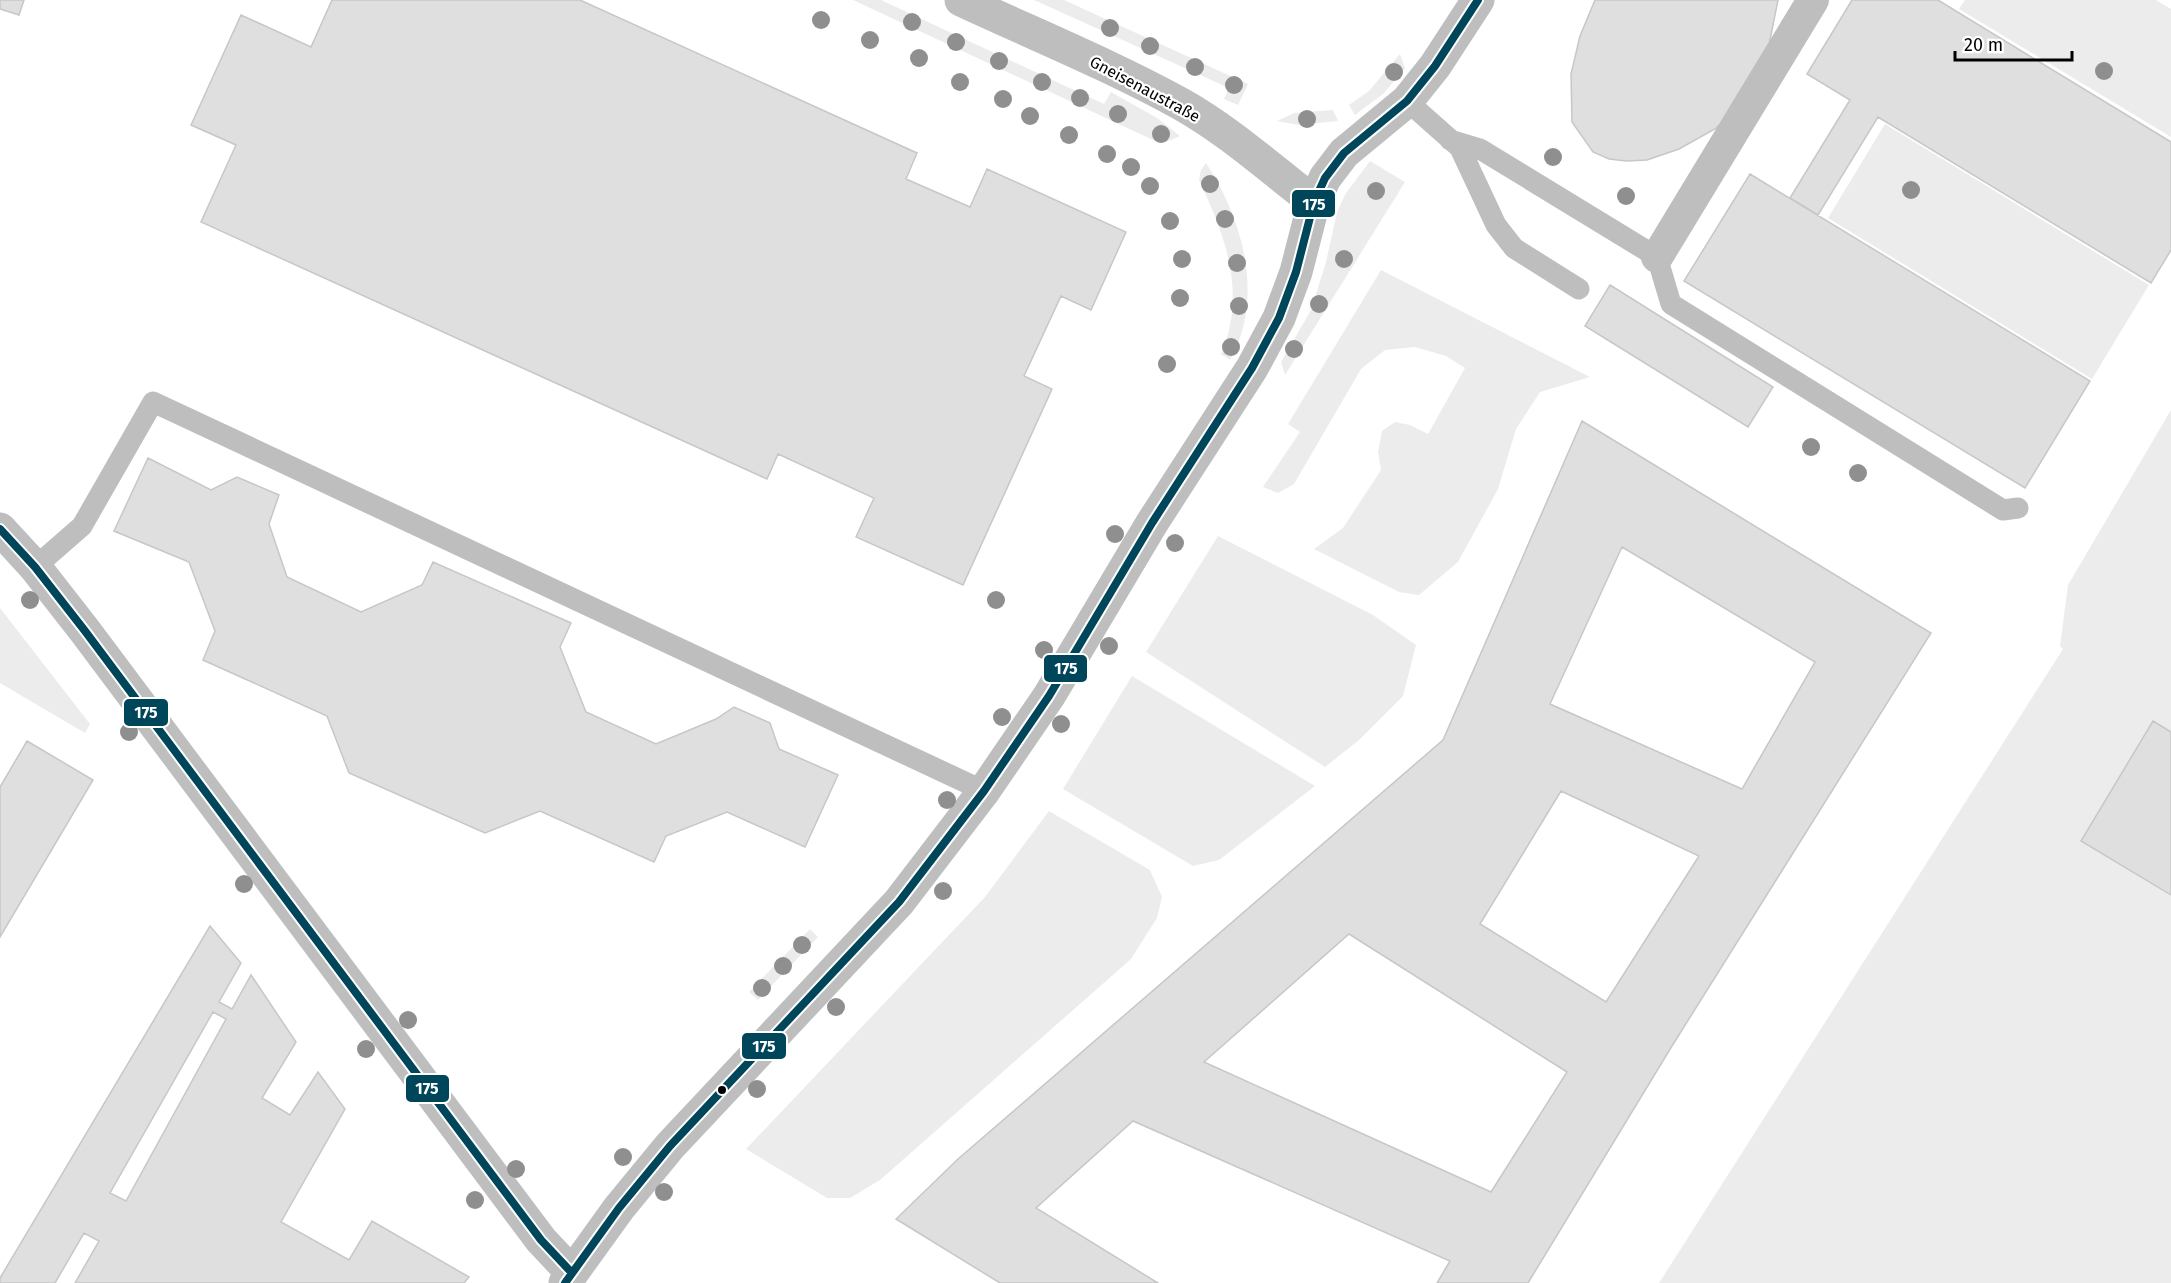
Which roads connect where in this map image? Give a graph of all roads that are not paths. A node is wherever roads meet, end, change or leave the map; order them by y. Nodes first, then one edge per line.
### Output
1 (961, 0) edge
2 (1479, 0) edge
3 (1813, 0) edge
4 (1407, 101) junction
5 (1450, 140) junction
6 (1314, 202) junction
7 (1657, 257) junction
8 (1579, 289) dead end
9 (2018, 508) dead end
10 (0, 529) edge
11 (34, 567) junction
12 (984, 791) junction
13 (569, 1278) edge

1 - 6 street, Gneisenaustraße
2 - 4 street
3 - 7 street
4 - 5 lane
4 - 6 street
5 - 7 lane
5 - 8 lane
6 - 12 street
7 - 9 lane
10 - 11 street
11 - 12 lane
11 - 13 street
12 - 13 street

